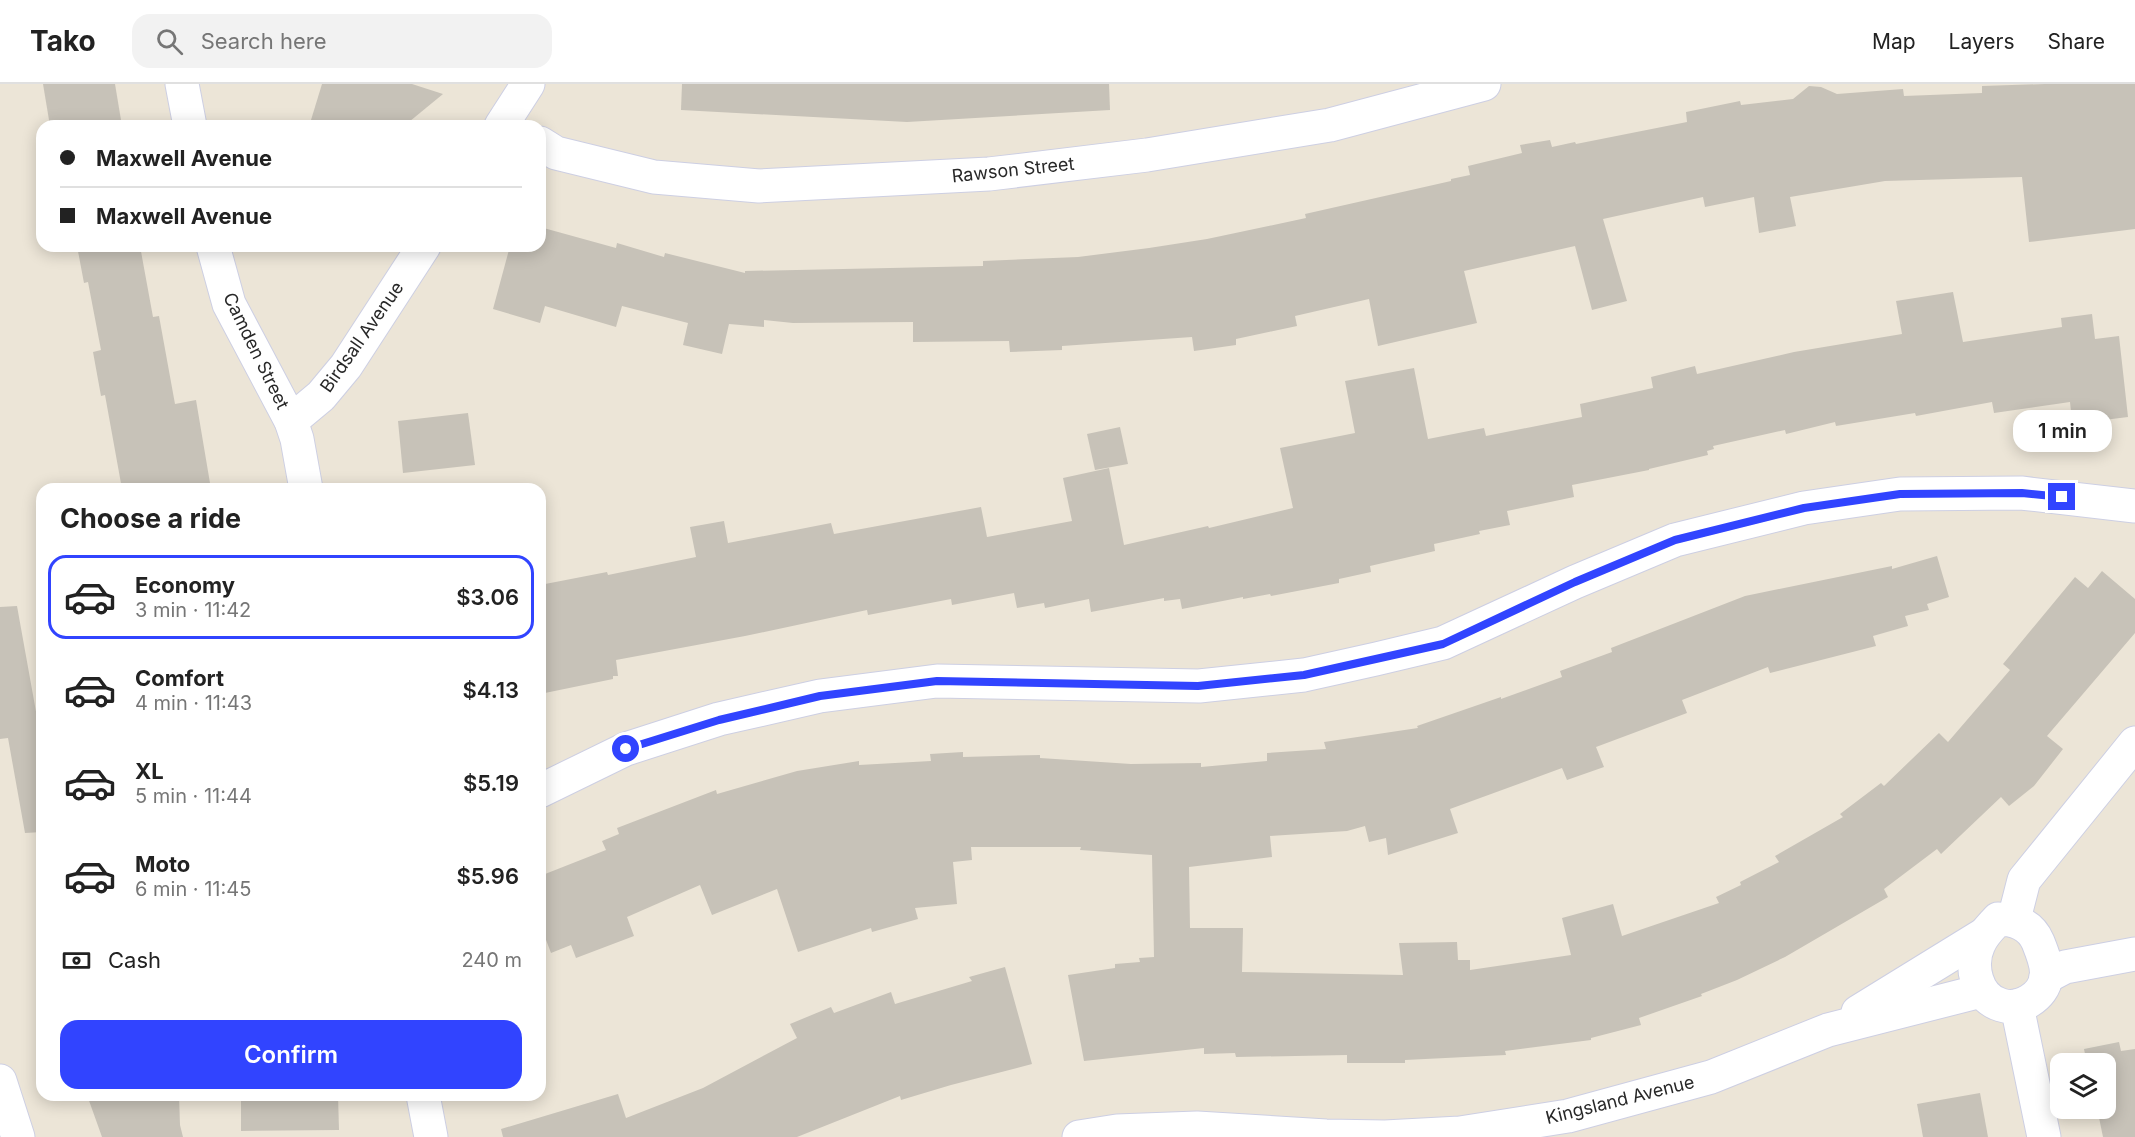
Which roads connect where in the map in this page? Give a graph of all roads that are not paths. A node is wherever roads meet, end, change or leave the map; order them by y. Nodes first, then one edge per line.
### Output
1 (182, 84) edge
2 (528, 84) edge
3 (1484, 84) edge
4 (189, 120) edge
5 (508, 120) edge
6 (546, 147) edge
7 (215, 252) edge
8 (420, 252) edge
9 (291, 421) junction
10 (305, 483) edge
11 (2135, 506) edge
12 (2135, 743) edge
13 (546, 788) edge
14 (2014, 919) junction
15 (1983, 935) junction
16 (2135, 954) edge
17 (2046, 977) junction
18 (1981, 991) junction
19 (2017, 1006) junction
20 (1828, 1030) junction
21 (0, 1081) edge
22 (424, 1101) edge
23 (18, 1137) edge
24 (431, 1137) edge
25 (1079, 1137) edge
26 (2044, 1137) edge

1 - 4 street
2 - 5 street
3 - 6 street, Rawson Street
7 - 9 street, Camden Street
8 - 9 street, Birdsall Avenue
9 - 10 street
11 - 13 street
12 - 14 street
14 - 15 street
14 - 17 street
15 - 18 street
15 - 20 street, Kingsland Avenue
16 - 17 street
17 - 19 street
18 - 19 street
18 - 20 street, Kingsland Avenue
19 - 26 street
20 - 25 street, Kingsland Avenue
21 - 23 street
22 - 24 street

